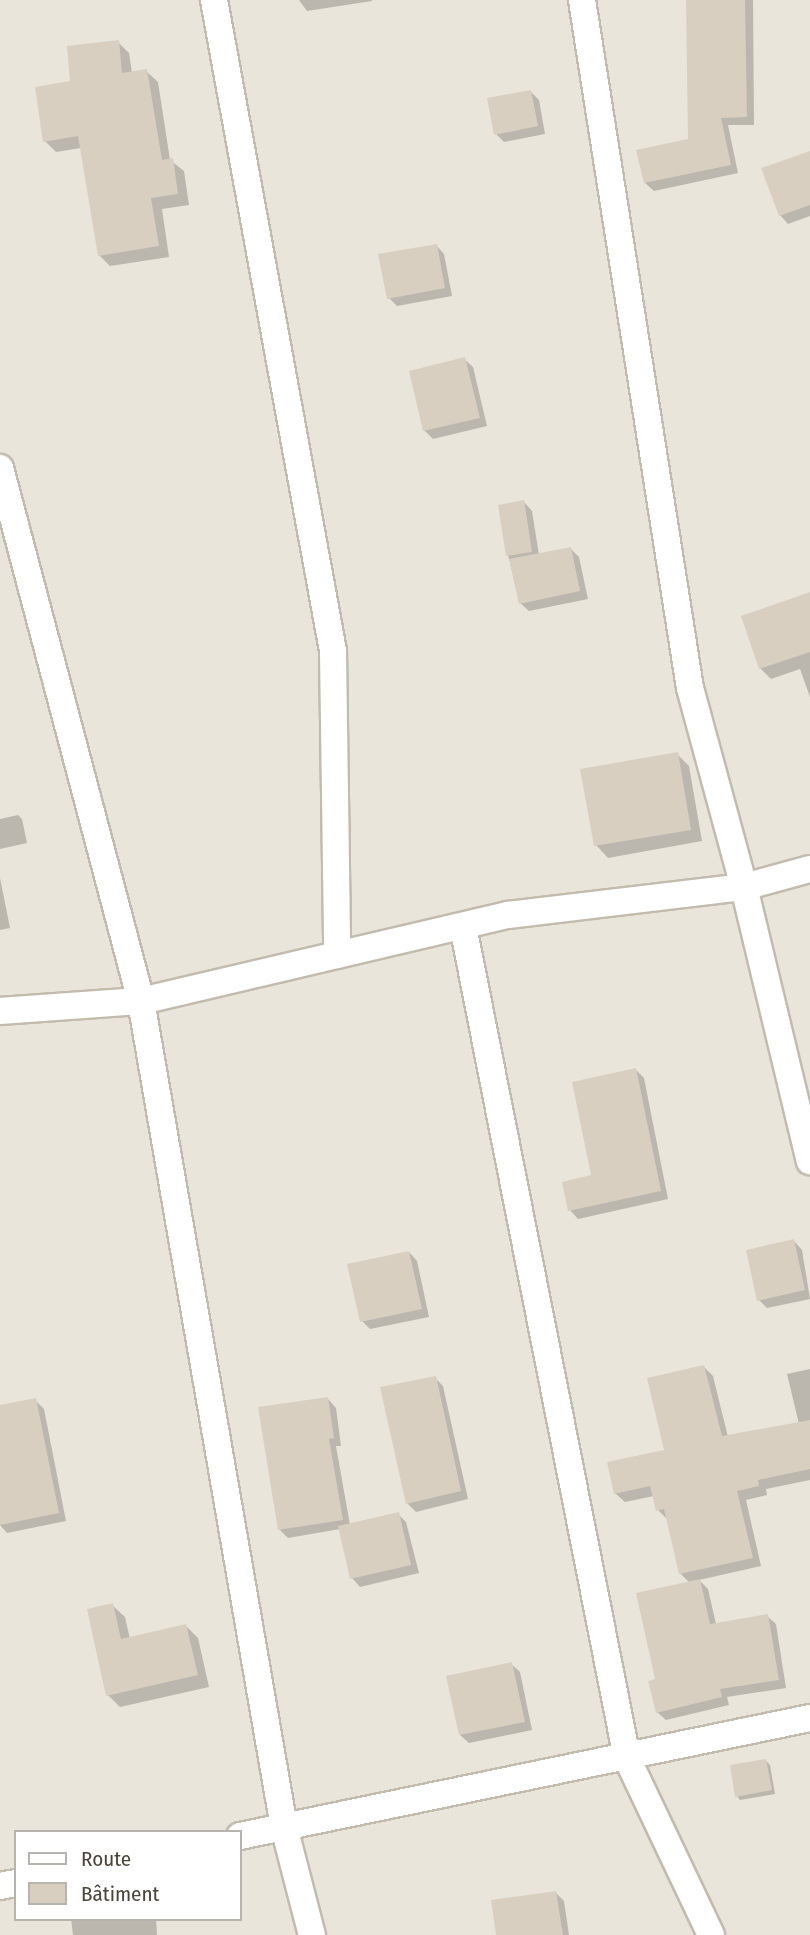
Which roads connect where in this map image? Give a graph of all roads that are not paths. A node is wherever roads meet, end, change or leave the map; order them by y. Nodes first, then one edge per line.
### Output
1 (214, 0) edge
2 (582, 0) edge
3 (0, 468) edge
4 (810, 869) edge
5 (744, 887) junction
6 (463, 926) junction
7 (337, 955) junction
8 (141, 1001) junction
9 (0, 1011) edge
10 (810, 1161) edge
11 (810, 1718) edge
12 (627, 1758) junction
13 (284, 1827) junction
14 (242, 1836) edge
15 (312, 1935) edge
16 (711, 1935) edge

1 - 7 street
2 - 5 street
3 - 8 street
4 - 5 street
5 - 6 street
5 - 10 street
6 - 7 street
6 - 12 street
7 - 8 street
8 - 9 street
8 - 13 street
11 - 12 street
12 - 13 street
12 - 16 street
13 - 14 street
13 - 15 street

